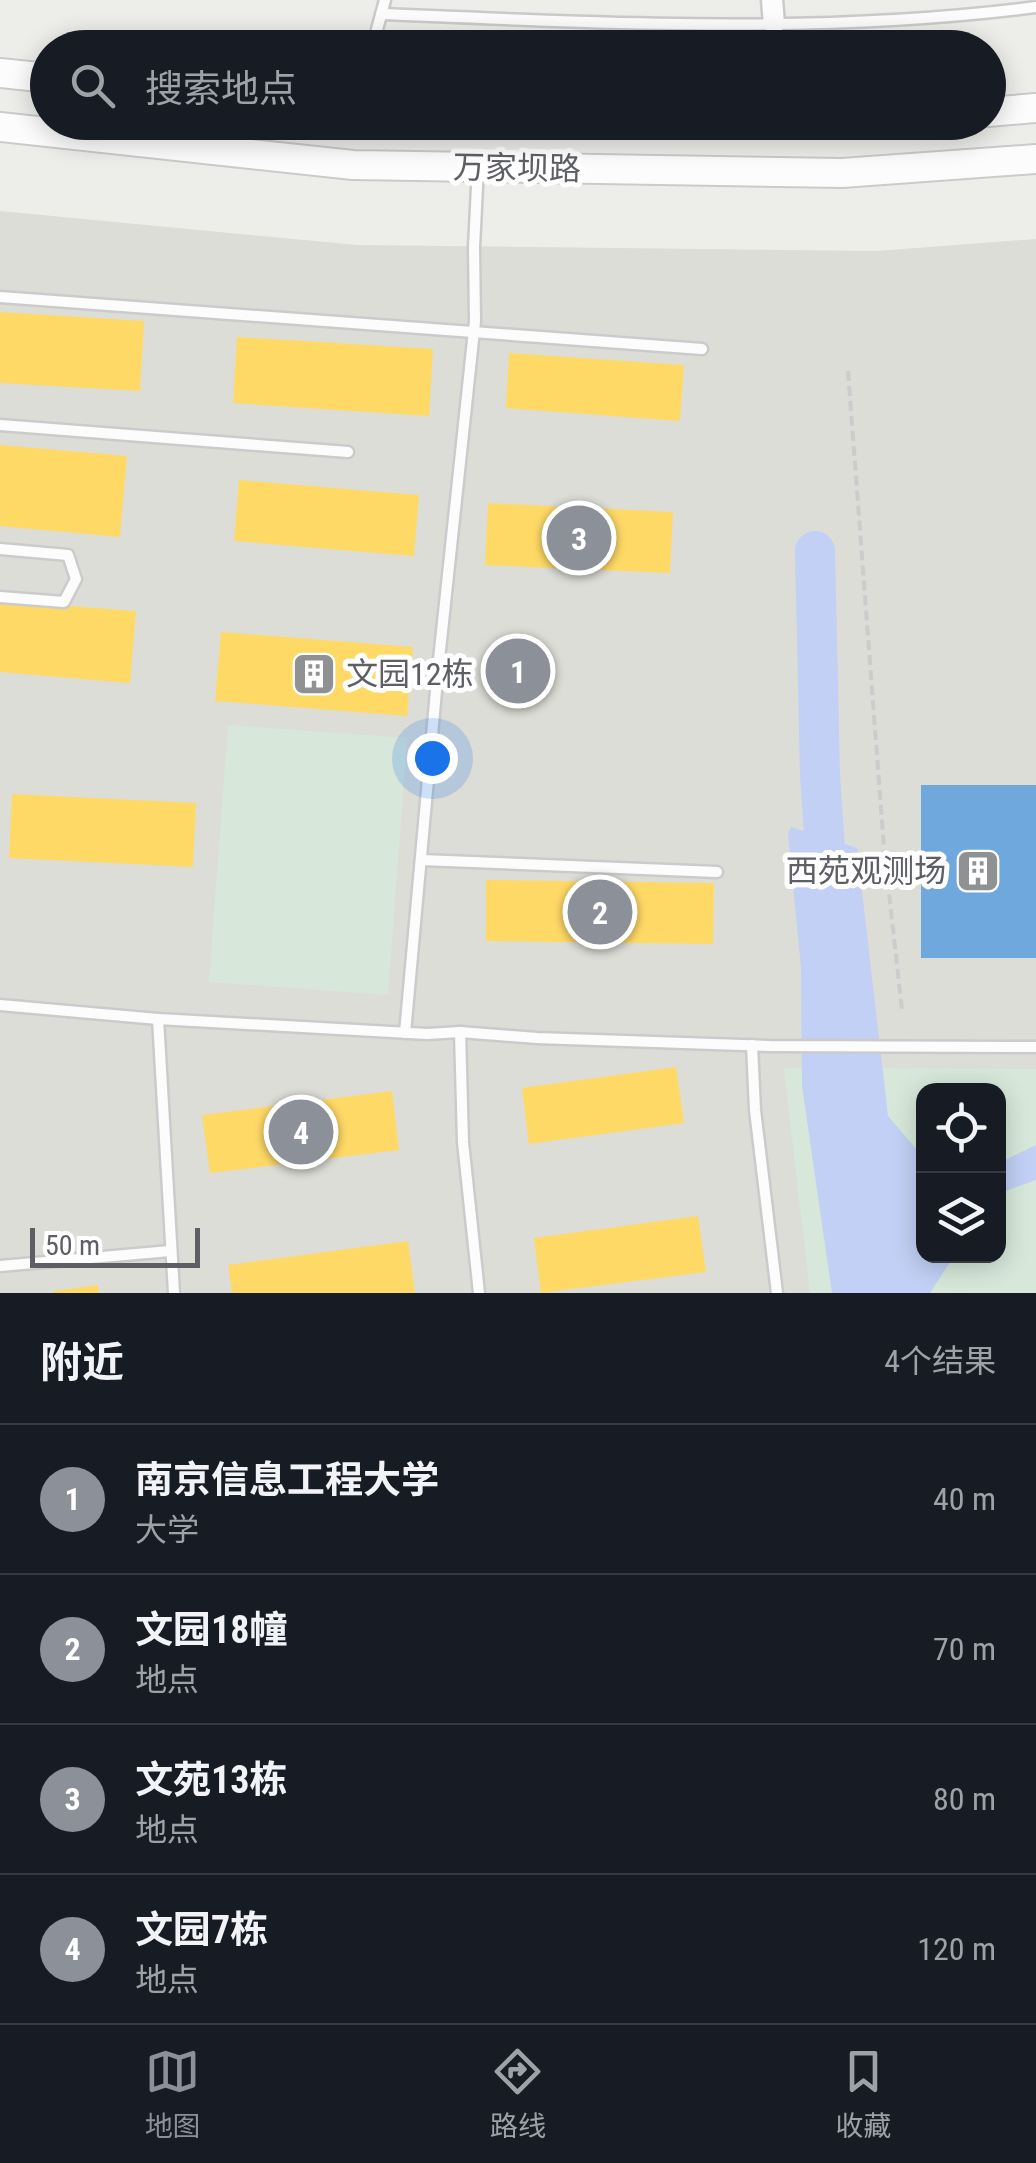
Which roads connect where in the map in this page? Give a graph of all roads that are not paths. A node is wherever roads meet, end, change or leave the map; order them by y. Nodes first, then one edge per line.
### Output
1 (385, 0) edge
2 (772, 0) edge
3 (1036, 8) edge
4 (381, 14) junction
5 (774, 24) junction
6 (377, 30) edge
7 (0, 72) edge
8 (30, 76) edge
9 (1036, 108) edge
10 (1006, 110) edge
11 (0, 127) edge
12 (30, 130) edge
13 (121, 140) edge
14 (1036, 159) edge
15 (478, 167) junction
16 (0, 298) edge
17 (474, 330) junction
18 (702, 349) dead end
19 (0, 425) edge
20 (348, 452) dead end
21 (0, 549) edge
22 (0, 597) edge
23 (421, 860) junction
24 (717, 872) dead end
25 (0, 1005) edge
26 (158, 1019) junction
27 (460, 1032) junction
28 (405, 1033) junction
29 (752, 1045) junction
30 (1036, 1048) edge
31 (170, 1252) junction
32 (0, 1266) edge
33 (174, 1293) edge
34 (479, 1293) edge
35 (777, 1293) edge

1 - 4 lane
2 - 5 street
3 - 5 lane
4 - 5 lane
4 - 6 lane
7 - 8 main road
9 - 10 main road
11 - 12 main road, 万家坝路
13 - 15 main road, 万家坝路
14 - 15 main road, 万家坝路
15 - 17 lane
16 - 17 lane
17 - 18 lane
17 - 23 lane
19 - 20 lane
21 - 22 lane
23 - 24 lane
23 - 28 lane
25 - 26 lane
26 - 28 lane
26 - 31 lane
27 - 28 lane
27 - 29 lane
27 - 34 lane
29 - 30 lane
29 - 35 lane
31 - 32 lane
31 - 33 lane

